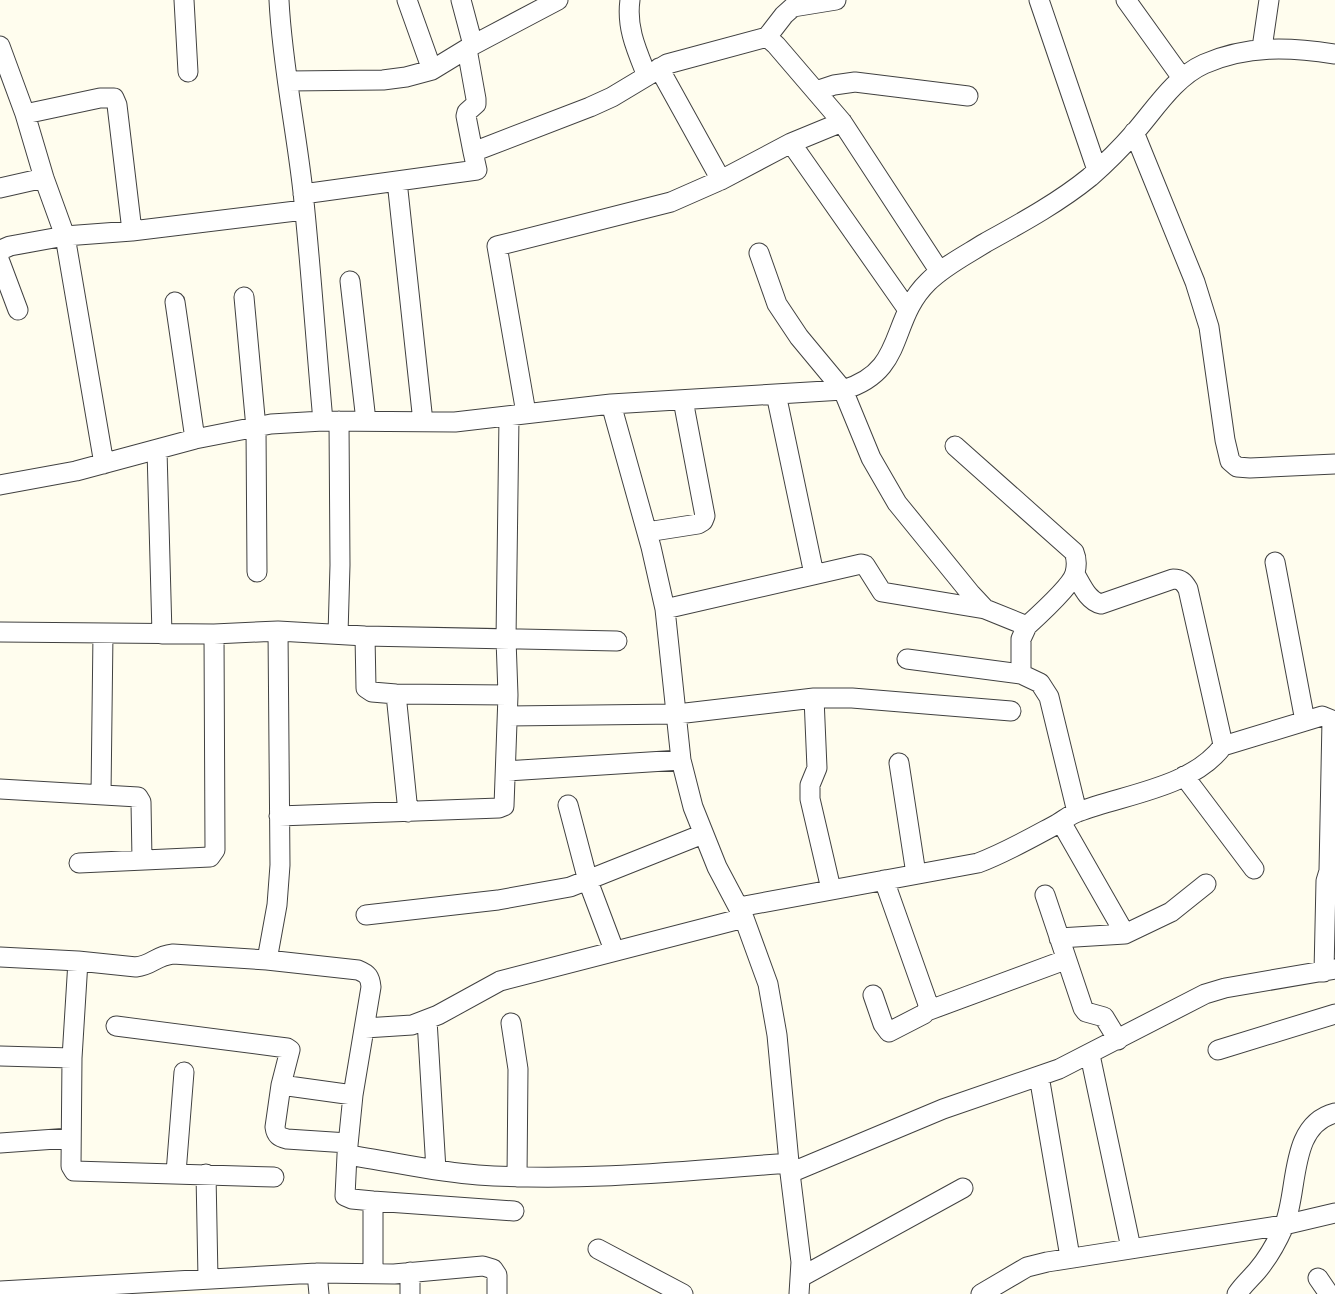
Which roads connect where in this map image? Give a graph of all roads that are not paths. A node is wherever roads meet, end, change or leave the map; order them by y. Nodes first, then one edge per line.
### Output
1 (184, 0) edge
2 (279, 0) edge
3 (407, 0) edge
4 (462, 0) edge
5 (558, 0) edge
6 (630, 0) edge
7 (836, 0) edge
8 (1039, 0) edge
9 (1126, 0) edge
10 (1269, 0) edge
11 (1140, 8) edge
12 (767, 38) junction
13 (0, 46) edge
14 (470, 47) junction
15 (1262, 48) junction
16 (1335, 54) edge
17 (4, 70) edge
18 (432, 70) junction
19 (188, 72) dead end
20 (653, 72) junction
21 (1182, 78) junction
22 (288, 81) junction
23 (816, 91) junction
24 (968, 96) dead end
25 (26, 114) junction
26 (842, 122) junction
27 (1134, 132) junction
28 (791, 143) junction
29 (473, 152) junction
30 (1097, 170) junction
31 (44, 178) junction
32 (722, 180) junction
33 (397, 181) junction
34 (0, 188) edge
35 (304, 202) junction
36 (132, 231) junction
37 (65, 236) junction
38 (0, 253) edge
39 (759, 253) dead end
40 (0, 262) edge
41 (940, 272) junction
42 (350, 281) dead end
43 (244, 297) dead end
44 (175, 302) dead end
45 (18, 310) dead end
46 (908, 310) junction
47 (843, 390) junction
48 (776, 394) junction
49 (683, 400) junction
50 (611, 404) junction
51 (517, 415) junction
52 (331, 421) junction
53 (366, 421) junction
54 (423, 422) junction
55 (256, 428) junction
56 (195, 439) junction
57 (955, 446) dead end
58 (157, 450) junction
59 (104, 464) junction
60 (1335, 464) edge
61 (0, 485) edge
62 (647, 532) junction
63 (1276, 562) dead end
64 (257, 572) dead end
65 (814, 574) junction
66 (1075, 574) junction
67 (665, 609) junction
68 (985, 609) junction
69 (1027, 626) junction
70 (278, 631) junction
71 (0, 632) edge
72 (103, 633) junction
73 (162, 634) junction
74 (214, 634) junction
75 (338, 634) junction
76 (365, 636) junction
77 (506, 639) junction
78 (617, 641) dead end
79 (907, 659) dead end
80 (1021, 674) junction
81 (396, 694) junction
82 (508, 695) junction
83 (814, 698) junction
84 (1011, 710) dead end
85 (677, 714) junction
86 (508, 716) junction
87 (1305, 721) junction
88 (1221, 748) junction
89 (681, 760) junction
90 (899, 763) dead end
91 (506, 771) junction
92 (1184, 776) junction
93 (0, 789) edge
94 (101, 795) junction
95 (568, 805) dead end
96 (408, 812) junction
97 (1077, 812) junction
98 (279, 816) junction
99 (1061, 822) junction
100 (704, 834) junction
101 (142, 860) junction
102 (79, 863) dead end
103 (1254, 868) dead end
104 (1332, 871) edge
105 (916, 874) junction
106 (884, 880) junction
107 (588, 881) junction
108 (1206, 884) dead end
109 (832, 889) junction
110 (1045, 895) dead end
111 (742, 912) junction
112 (366, 915) dead end
113 (1125, 934) junction
114 (1058, 938) junction
115 (614, 950) junction
116 (0, 957) edge
117 (267, 960) junction
118 (1065, 960) junction
119 (78, 961) junction
120 (1330, 971) edge
121 (873, 995) dead end
122 (927, 1011) junction
123 (1335, 1014) edge
124 (428, 1020) junction
125 (511, 1023) dead end
126 (116, 1026) dead end
127 (365, 1028) junction
128 (1118, 1040) junction
129 (1218, 1050) dead end
130 (1090, 1055) junction
131 (0, 1056) edge
132 (72, 1058) junction
133 (184, 1072) dead end
134 (1039, 1076) junction
135 (281, 1084) junction
136 (353, 1095) junction
137 (1335, 1113) edge
138 (70, 1138) junction
139 (0, 1143) edge
140 (347, 1149) junction
141 (789, 1168) junction
142 (436, 1170) junction
143 (176, 1173) junction
144 (206, 1174) junction
145 (274, 1177) dead end
146 (517, 1177) junction
147 (963, 1188) dead end
148 (373, 1201) junction
149 (514, 1211) dead end
150 (1335, 1213) edge
151 (1284, 1225) junction
152 (1131, 1248) junction
153 (598, 1249) dead end
154 (1070, 1258) junction
155 (317, 1272) junction
156 (410, 1272) junction
157 (373, 1274) junction
158 (208, 1278) junction
159 (1318, 1278) dead end
160 (800, 1285) edge
161 (130, 1289) edge
162 (0, 1291) edge
163 (319, 1294) edge
164 (410, 1294) edge
165 (497, 1294) edge
166 (683, 1294) edge
167 (981, 1294) edge
168 (1237, 1294) edge
169 (1329, 1294) edge

1 - 19 street
2 - 22 street
3 - 18 street
4 - 14 street
5 - 14 street
6 - 20 street
7 - 12 street
8 - 30 street
9 - 11 street
10 - 15 street
11 - 21 street
12 - 20 street
12 - 23 street
13 - 17 street
14 - 18 street
14 - 29 street
15 - 16 street
15 - 21 street
17 - 25 street
18 - 22 street
20 - 29 street
20 - 32 street
21 - 27 street
22 - 35 street
23 - 24 street
23 - 26 street
25 - 31 street
25 - 36 street
26 - 28 street
26 - 41 street
27 - 30 street
27 - 60 street
28 - 32 street
28 - 46 street
29 - 33 street
30 - 41 street
31 - 34 street
31 - 37 street
32 - 51 street
33 - 35 street
33 - 54 street
35 - 36 street
35 - 52 street
36 - 37 street
37 - 38 street
37 - 59 street
39 - 47 street
40 - 45 street
41 - 46 street
42 - 53 street
43 - 55 street
44 - 56 street
46 - 47 street
47 - 48 street
47 - 68 street
48 - 49 street
48 - 65 street
49 - 50 street
49 - 62 street
50 - 51 street
50 - 62 street
51 - 54 street
51 - 77 street
52 - 53 street
52 - 55 street
52 - 75 street
53 - 54 street
55 - 56 street
55 - 64 street
56 - 58 street
57 - 66 street
58 - 59 street
58 - 73 street
59 - 61 street
62 - 67 street
63 - 87 street
65 - 67 street
65 - 68 street
66 - 69 street
66 - 88 street
67 - 85 street
68 - 69 street
69 - 80 street
70 - 74 street
70 - 75 street
70 - 98 street
71 - 72 street
72 - 73 street
72 - 94 street
73 - 74 street
74 - 101 street
75 - 76 street
76 - 77 street
76 - 81 street
77 - 78 street
77 - 82 street
79 - 80 street
80 - 97 street
81 - 82 street
81 - 96 street
82 - 86 street
83 - 84 street
83 - 85 street
83 - 109 street
85 - 86 street
85 - 89 street
86 - 91 street
87 - 88 street
87 - 104 street
88 - 92 street
89 - 91 street
89 - 100 street
90 - 105 street
91 - 96 street
92 - 97 street
92 - 103 street
93 - 94 street
94 - 101 street
95 - 107 street
96 - 98 street
97 - 99 street
98 - 117 street
99 - 105 street
99 - 113 street
100 - 107 street
100 - 111 street
101 - 102 street
104 - 120 street
105 - 106 street
106 - 109 street
106 - 122 street
107 - 112 street
107 - 115 street
108 - 113 street
109 - 111 street
110 - 114 street
111 - 115 street
111 - 141 street
113 - 114 street
114 - 118 street
115 - 124 street
116 - 119 street
117 - 119 street
117 - 127 street
118 - 122 street
118 - 128 street
119 - 132 street
120 - 128 street
121 - 122 street
123 - 129 street
124 - 127 street
124 - 142 street
125 - 146 street
126 - 135 street
127 - 136 street
128 - 130 street
130 - 134 street
130 - 152 street
131 - 132 street
132 - 138 street
133 - 143 street
134 - 141 street
134 - 154 street
135 - 136 street
135 - 140 street
136 - 140 street
137 - 151 street
138 - 139 street
138 - 143 street
140 - 142 street
140 - 148 street
141 - 146 street
141 - 160 street
142 - 146 street
143 - 144 street
144 - 145 street
144 - 158 street
147 - 160 street
148 - 149 street
148 - 157 street
150 - 151 street
151 - 152 street
151 - 168 street
152 - 154 street
153 - 166 street
154 - 167 street
155 - 157 street
155 - 158 street
155 - 163 street
156 - 157 street
156 - 164 street
156 - 165 street
158 - 161 street
159 - 169 street
161 - 162 street

